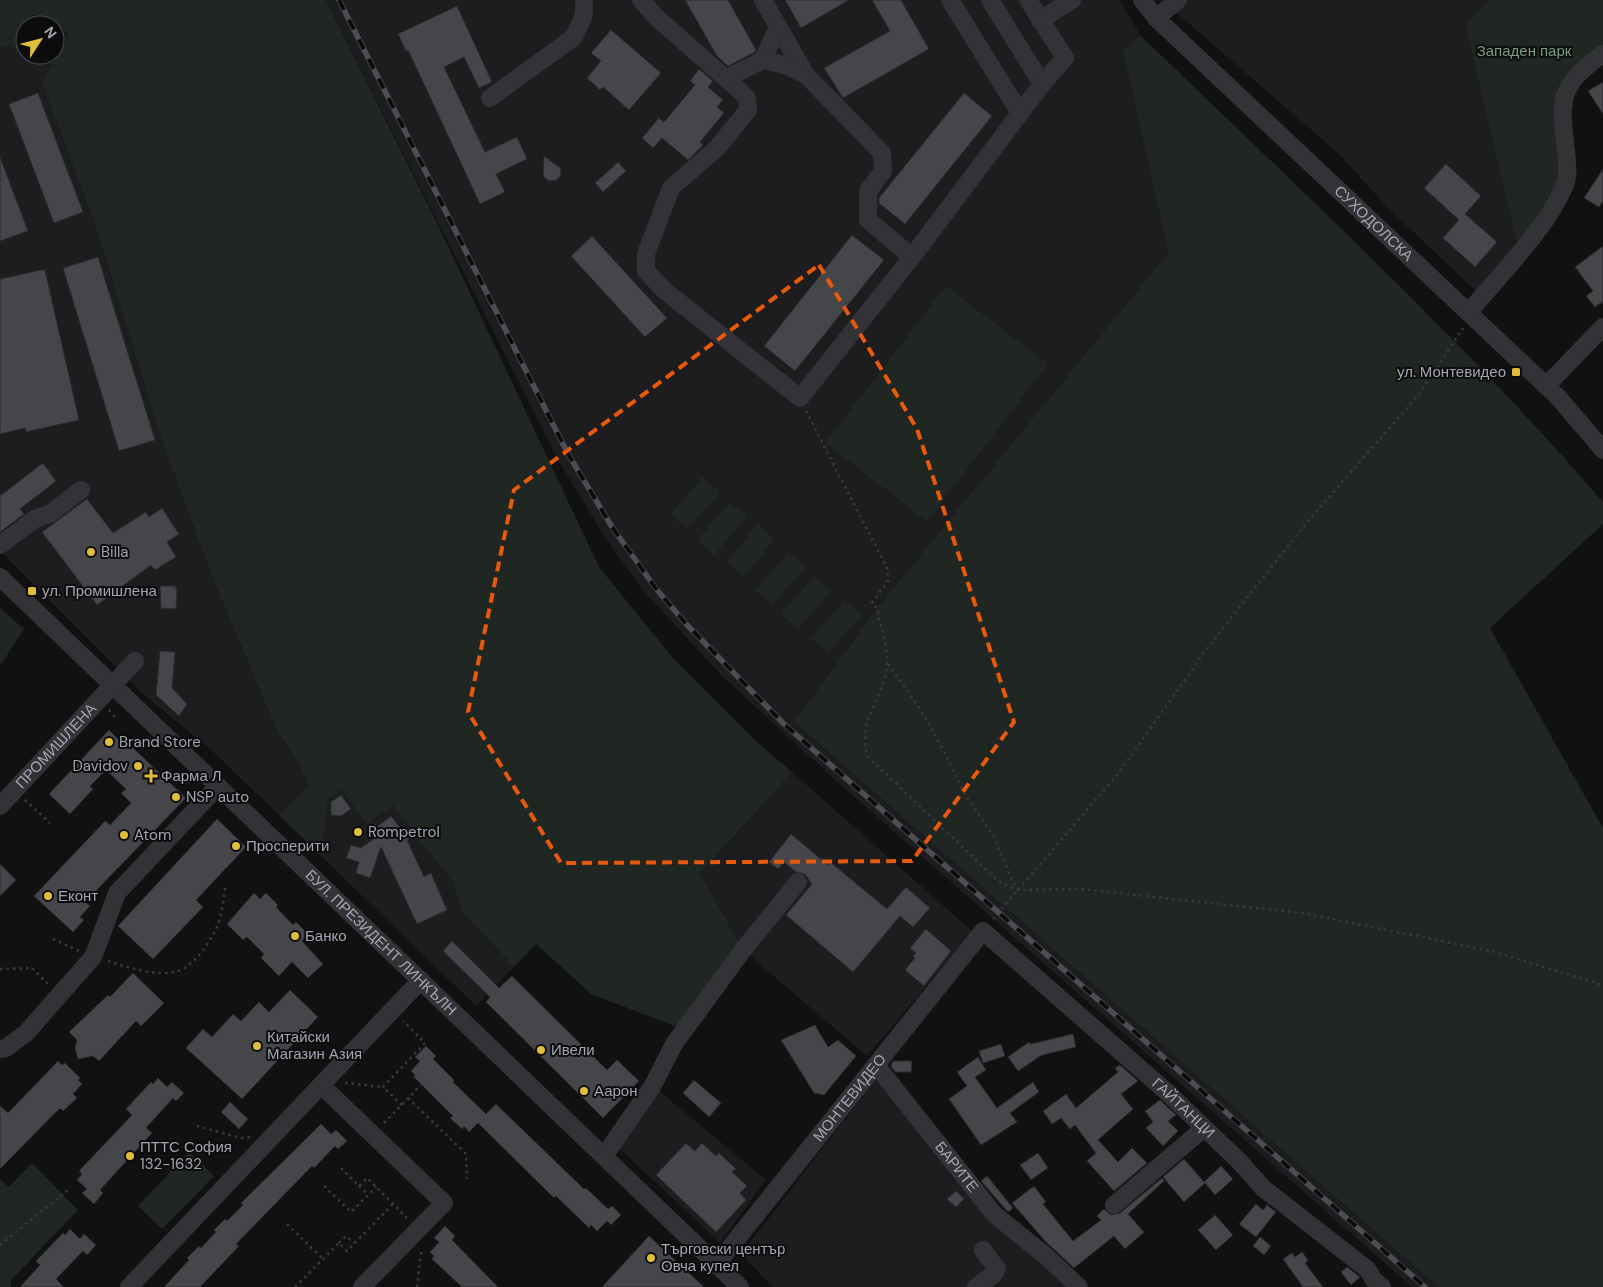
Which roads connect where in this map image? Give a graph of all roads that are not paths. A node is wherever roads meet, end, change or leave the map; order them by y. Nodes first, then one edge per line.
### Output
1 (584, 0) edge
2 (641, 0) edge
3 (763, 0) edge
4 (950, 0) edge
5 (990, 0) edge
6 (1028, 0) edge
7 (1072, 0) edge
8 (1142, 0) edge
9 (1178, 0) edge
10 (1156, 18) junction
11 (1040, 20) junction
12 (778, 27) junction
13 (1603, 54) edge
14 (763, 60) junction
15 (806, 75) junction
16 (727, 78) junction
17 (1042, 84) junction
18 (490, 98) dead end
19 (1020, 112) junction
20 (912, 257) junction
21 (1469, 312) junction
22 (1603, 327) edge
23 (1546, 386) junction
24 (1603, 450) edge
25 (81, 490) dead end
26 (0, 545) edge
27 (0, 576) edge
28 (135, 661) dead end
29 (112, 685) junction
30 (218, 786) junction
31 (6, 795) edge
32 (798, 882) dead end
33 (983, 931) joint
34 (421, 980) junction
35 (0, 1049) edge
36 (876, 1065) junction
37 (321, 1085) junction
38 (1203, 1129) junction
39 (604, 1156) junction
40 (1114, 1205) dead end
41 (983, 1250) dead end
42 (716, 1265) junction
43 (129, 1287) edge
44 (362, 1287) edge
45 (740, 1287) edge
46 (976, 1287) edge
47 (1079, 1287) edge
48 (1382, 1287) edge

1 - 18 street
2 - 16 street
3 - 12 street
4 - 19 street
5 - 17 street
6 - 11 street
7 - 11 street
8 - 10 street, СУХОДОЛСКА
9 - 10 street
10 - 21 street, СУХОДОЛСКА
11 - 17 street
12 - 14 street
12 - 15 street
13 - 21 street
14 - 15 street
14 - 16 street
15 - 20 street
16 - 20 street
17 - 19 street
19 - 20 street
21 - 23 street, СУХОДОЛСКА
22 - 23 street
23 - 24 street, СУХОДОЛСКА
25 - 26 street
27 - 29 street, БУЛ. ПРЕЗИДЕНТ ЛИНКЪЛН
28 - 29 street, ПРОМИШЛЕНА
29 - 30 street, БУЛ. ПРЕЗИДЕНТ ЛИНКЪЛН
29 - 31 street, ПРОМИШЛЕНА
30 - 34 street, БУЛ. ПРЕЗИДЕНТ ЛИНКЪЛН
30 - 35 street
32 - 39 street
33 - 36 street, МОНТЕВИДЕО
33 - 38 street, ГАЙТАНЦИ
34 - 37 street
34 - 39 street, БУЛ. ПРЕЗИДЕНТ ЛИНКЪЛН
36 - 42 street, МОНТЕВИДЕО
36 - 47 street, БАРИТЕ
37 - 43 street
37 - 44 street
38 - 40 street
38 - 48 street, ГАЙТАНЦИ
39 - 42 street, БУЛ. ПРЕЗИДЕНТ ЛИНКЪЛН
41 - 46 street
42 - 45 street, БУЛ. ПРЕЗИДЕНТ ЛИНКЪЛН

